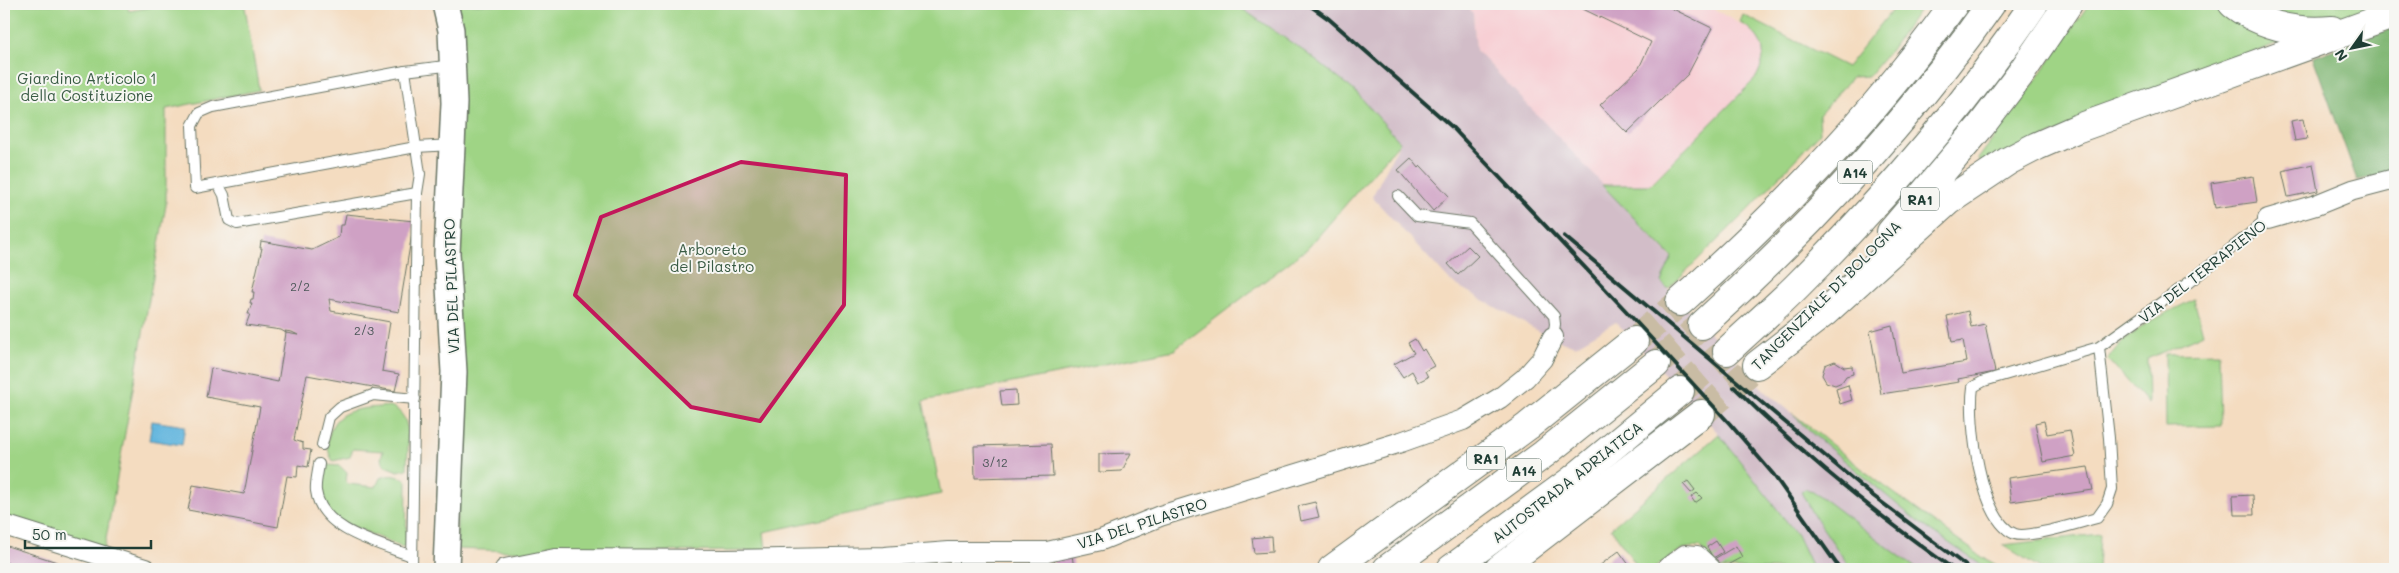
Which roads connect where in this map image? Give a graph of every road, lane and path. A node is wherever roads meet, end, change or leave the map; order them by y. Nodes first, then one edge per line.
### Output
1 (445, 4) edge
2 (1937, 4) edge
3 (1954, 4) edge
4 (1991, 4) edge
5 (2034, 4) edge
6 (2068, 4) edge
7 (2234, 4) edge
8 (2395, 14) edge
9 (2351, 29) junction
10 (453, 65) junction
11 (405, 71) junction
12 (452, 145) junction
13 (416, 147) junction
14 (2395, 179) edge
15 (1802, 183) junction
16 (218, 184) junction
17 (418, 193) junction
18 (1398, 196) dead end
19 (2268, 219) joint
20 (1680, 302) tunnel mouth
21 (1702, 324) tunnel mouth
22 (1552, 337) joint
23 (1634, 340) tunnel mouth
24 (2099, 347) junction
25 (1726, 351) tunnel mouth
26 (1656, 364) tunnel mouth
27 (1680, 391) tunnel mouth
28 (415, 399) junction
29 (1701, 414) tunnel mouth
30 (322, 445) dead end
31 (319, 464) dead end
32 (4, 525) edge
33 (412, 556) junction
34 (145, 569) edge
35 (412, 569) edge
36 (446, 569) edge
37 (505, 569) edge
38 (1332, 569) edge
39 (1387, 569) edge
40 (1451, 569) edge
41 (1499, 569) edge
42 (1666, 569) edge
43 (1712, 569) edge

1 - 10 street, VIA DEL PILASTRO
2 - 15 highway
3 - 15 highway
4 - 21 highway, A14
5 - 25 highway, A14
6 - 9 highway, TANGENZIALE DI BOLOGNA / RA1
7 - 9 highway
8 - 9 highway
10 - 11 lane
10 - 12 street, VIA DEL PILASTRO
11 - 13 lane
11 - 16 lane
12 - 13 lane
12 - 36 street, VIA DEL PILASTRO
13 - 16 lane
13 - 17 lane
14 - 19 street, VIA DEL TERRAPIENO
15 - 20 highway
16 - 17 lane
17 - 28 lane
18 - 22 lane
19 - 24 lane, VIA DEL TERRAPIENO
22 - 37 street, VIA DEL PILASTRO
23 - 38 highway, RA1
24 - 24 lane, VIA DEL TERRAPIENO
26 - 39 highway, A14
27 - 40 highway, AUTOSTRADA ADRIATICA / A14
28 - 30 lane
28 - 33 lane
29 - 41 highway
31 - 33 lane
32 - 34 street
33 - 35 lane
42 - 43 street

